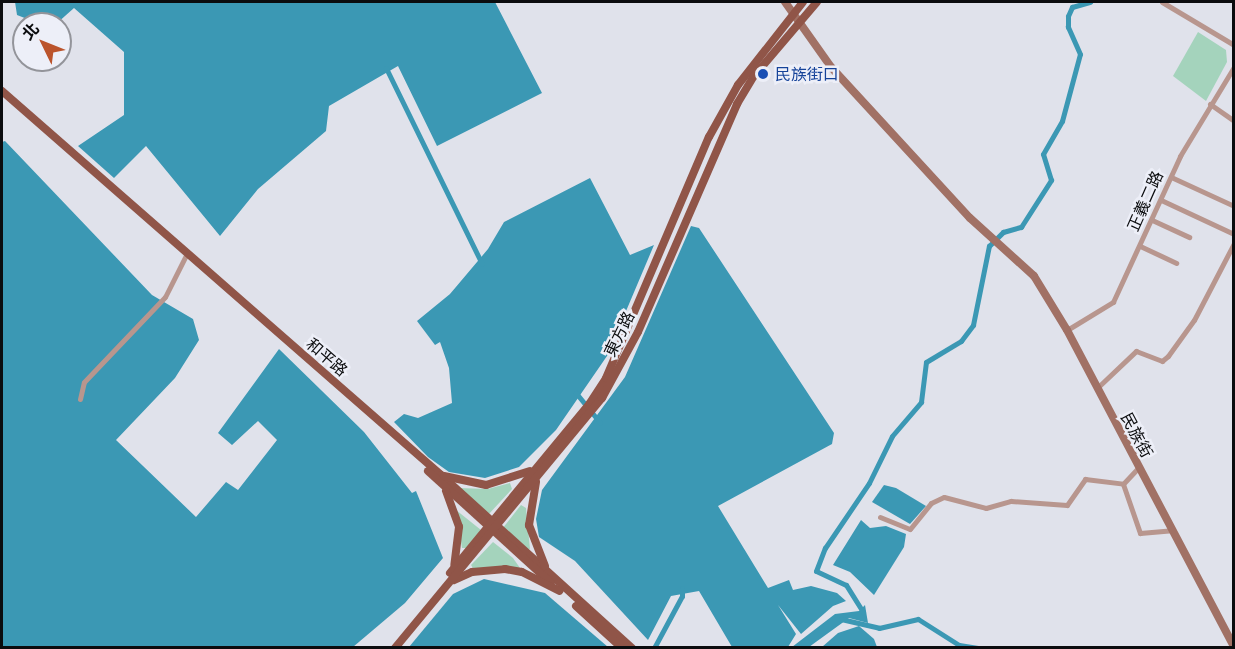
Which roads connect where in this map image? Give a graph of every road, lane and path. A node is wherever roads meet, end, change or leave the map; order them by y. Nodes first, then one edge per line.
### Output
1 (785, 2) edge
2 (802, 2) edge
3 (817, 2) edge
4 (1162, 2) edge
5 (793, 14) junction
6 (799, 22) junction
7 (1233, 45) edge
8 (1233, 67) edge
9 (2, 91) edge
10 (2, 96) edge
11 (1210, 104) junction
12 (1233, 121) edge
13 (1171, 177) junction
14 (1161, 200) junction
15 (1233, 206) edge
16 (1152, 220) junction
17 (1233, 234) edge
18 (1189, 237) dead end
19 (1233, 243) edge
20 (1140, 246) junction
21 (184, 257) junction
22 (1176, 263) dead end
23 (1067, 330) junction
24 (1097, 388) junction
25 (80, 399) dead end
26 (1139, 467) junction
27 (537, 471) junction
28 (441, 475) junction
29 (1123, 484) junction
30 (443, 485) junction
31 (880, 517) dead end
32 (491, 527) junction
33 (1172, 530) junction
34 (454, 568) junction
35 (444, 588) junction
36 (562, 589) junction
37 (1233, 647) edge
38 (388, 648) edge
39 (395, 648) edge
40 (622, 648) edge
41 (632, 648) edge

1 - 5 street
2 - 5 main road, 東方路
3 - 6 main road, 東方路
4 - 7 street
5 - 6 street
5 - 27 main road, 東方路
6 - 23 street, 民族街
6 - 27 main road, 東方路
8 - 11 street, 正義二路
9 - 28 main road, 和平路
10 - 21 main road, 和平路
11 - 12 street
11 - 13 street, 正義二路
13 - 14 street, 正義二路
13 - 15 street
14 - 16 street, 正義二路
14 - 17 street
16 - 18 street
16 - 20 street, 正義二路
19 - 24 street
20 - 22 street
20 - 23 street, 正義二路
21 - 25 street
21 - 30 main road, 和平路
23 - 24 street, 民族街
24 - 26 street, 民族街
26 - 29 street
26 - 33 street, 民族街
27 - 28 main road
27 - 32 main road, 東方路
27 - 36 main road
28 - 32 main road, 和平路
29 - 31 street
29 - 33 street
30 - 32 main road, 和平路
30 - 34 main road
32 - 34 main road, 東方路
32 - 35 main road, 東方路
32 - 36 main road, 和平路
33 - 37 street, 民族街
34 - 38 main road, 東方路
35 - 36 main road
35 - 39 main road, 東方路
36 - 40 main road, 和平路
36 - 41 main road, 和平路

